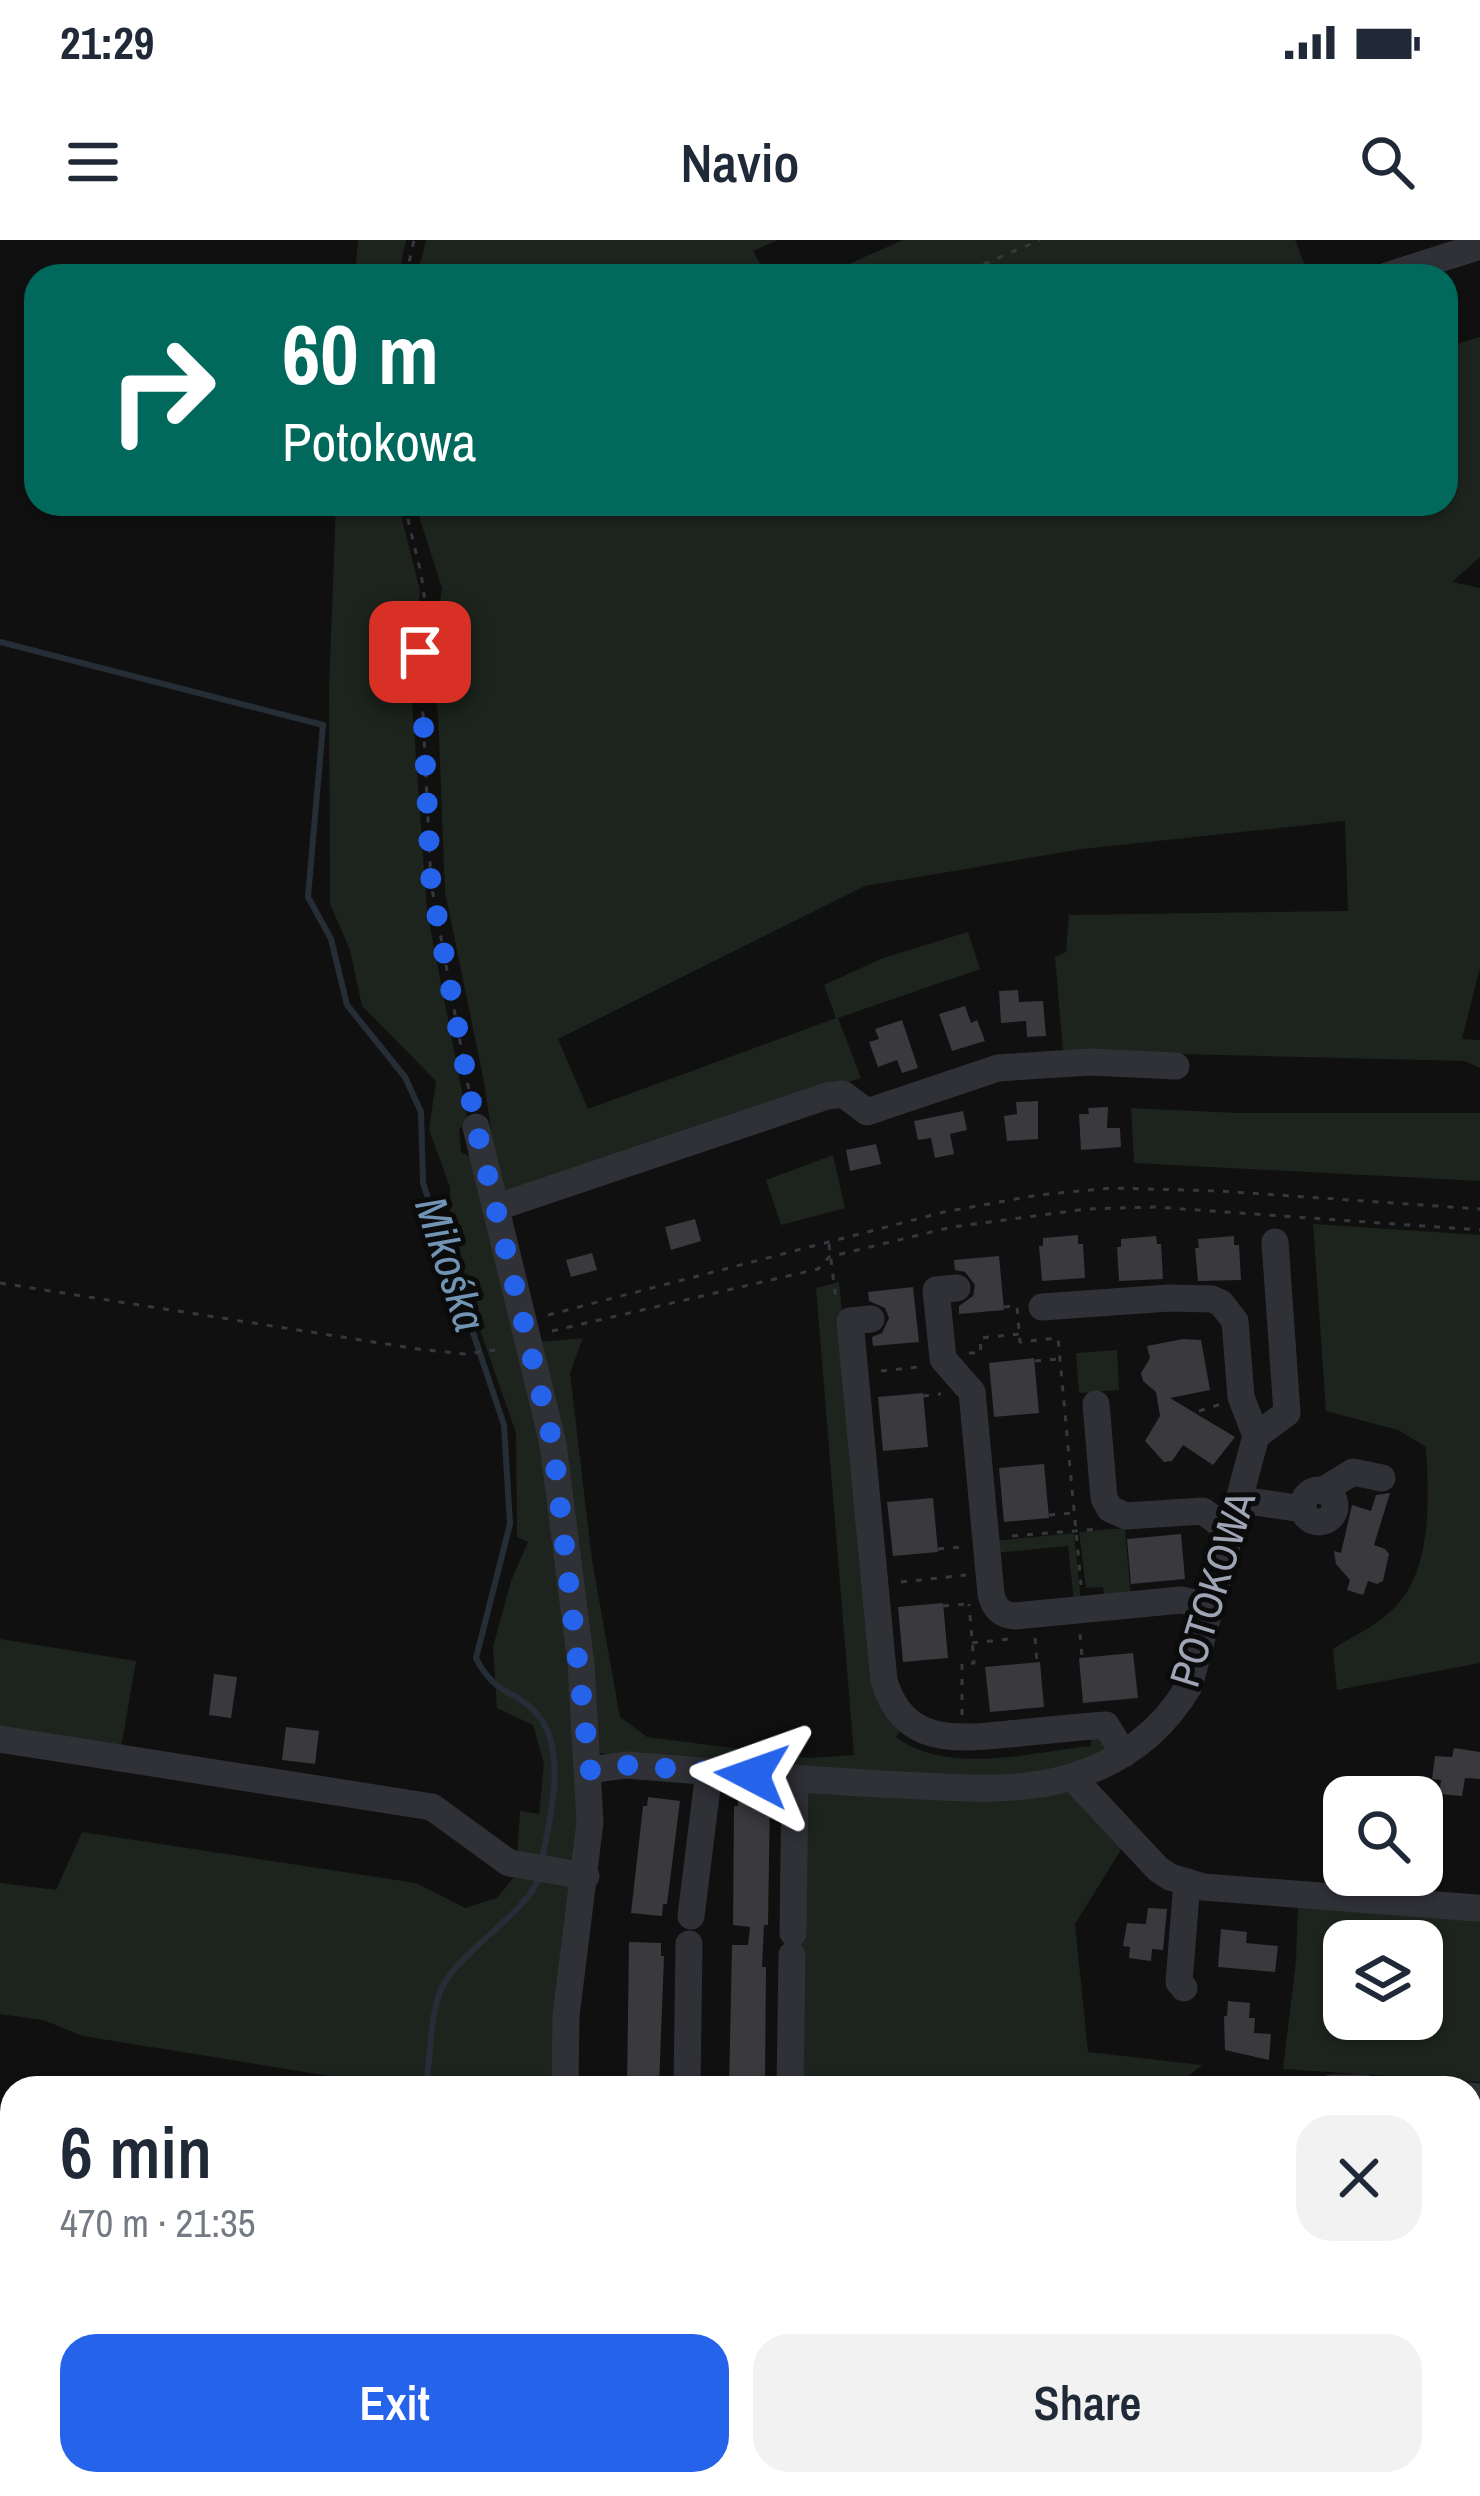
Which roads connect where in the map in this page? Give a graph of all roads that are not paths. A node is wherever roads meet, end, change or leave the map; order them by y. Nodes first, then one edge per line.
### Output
1 (1480, 246) edge
2 (1424, 264) edge
3 (1176, 1066) dead end
4 (476, 1127) road end
5 (495, 1208) junction
6 (1275, 1243) dead end
7 (957, 1288) dead end
8 (1042, 1306) dead end
9 (861, 1320) road end
10 (1087, 1404) road end
11 (1256, 1436) junction
12 (1382, 1478) dead end
13 (1232, 1509) junction
14 (1213, 1607) junction
15 (0, 1739) edge
16 (1124, 1754) junction
17 (590, 1770) junction
18 (709, 1772) junction
19 (795, 1778) junction
20 (1072, 1778) junction
21 (586, 1876) junction
22 (1187, 1882) junction
23 (1476, 1908) dead end
24 (1184, 1988) dead end
25 (565, 2076) edge
26 (686, 2076) edge
27 (790, 2076) edge

1 - 2 street
3 - 5 street
4 - 5 street
5 - 17 street
6 - 11 street
7 - 14 street
8 - 11 street
9 - 16 street
10 - 13 street
11 - 13 street, POTOKOWA
12 - 13 street
13 - 14 street, POTOKOWA
14 - 16 street, POTOKOWA
15 - 21 street
16 - 20 street, POTOKOWA
17 - 18 street, POTOKOWA
17 - 21 street
18 - 19 street, POTOKOWA
18 - 26 street
19 - 20 street, POTOKOWA
19 - 27 street
20 - 22 street
21 - 25 street
22 - 23 street
22 - 24 street

